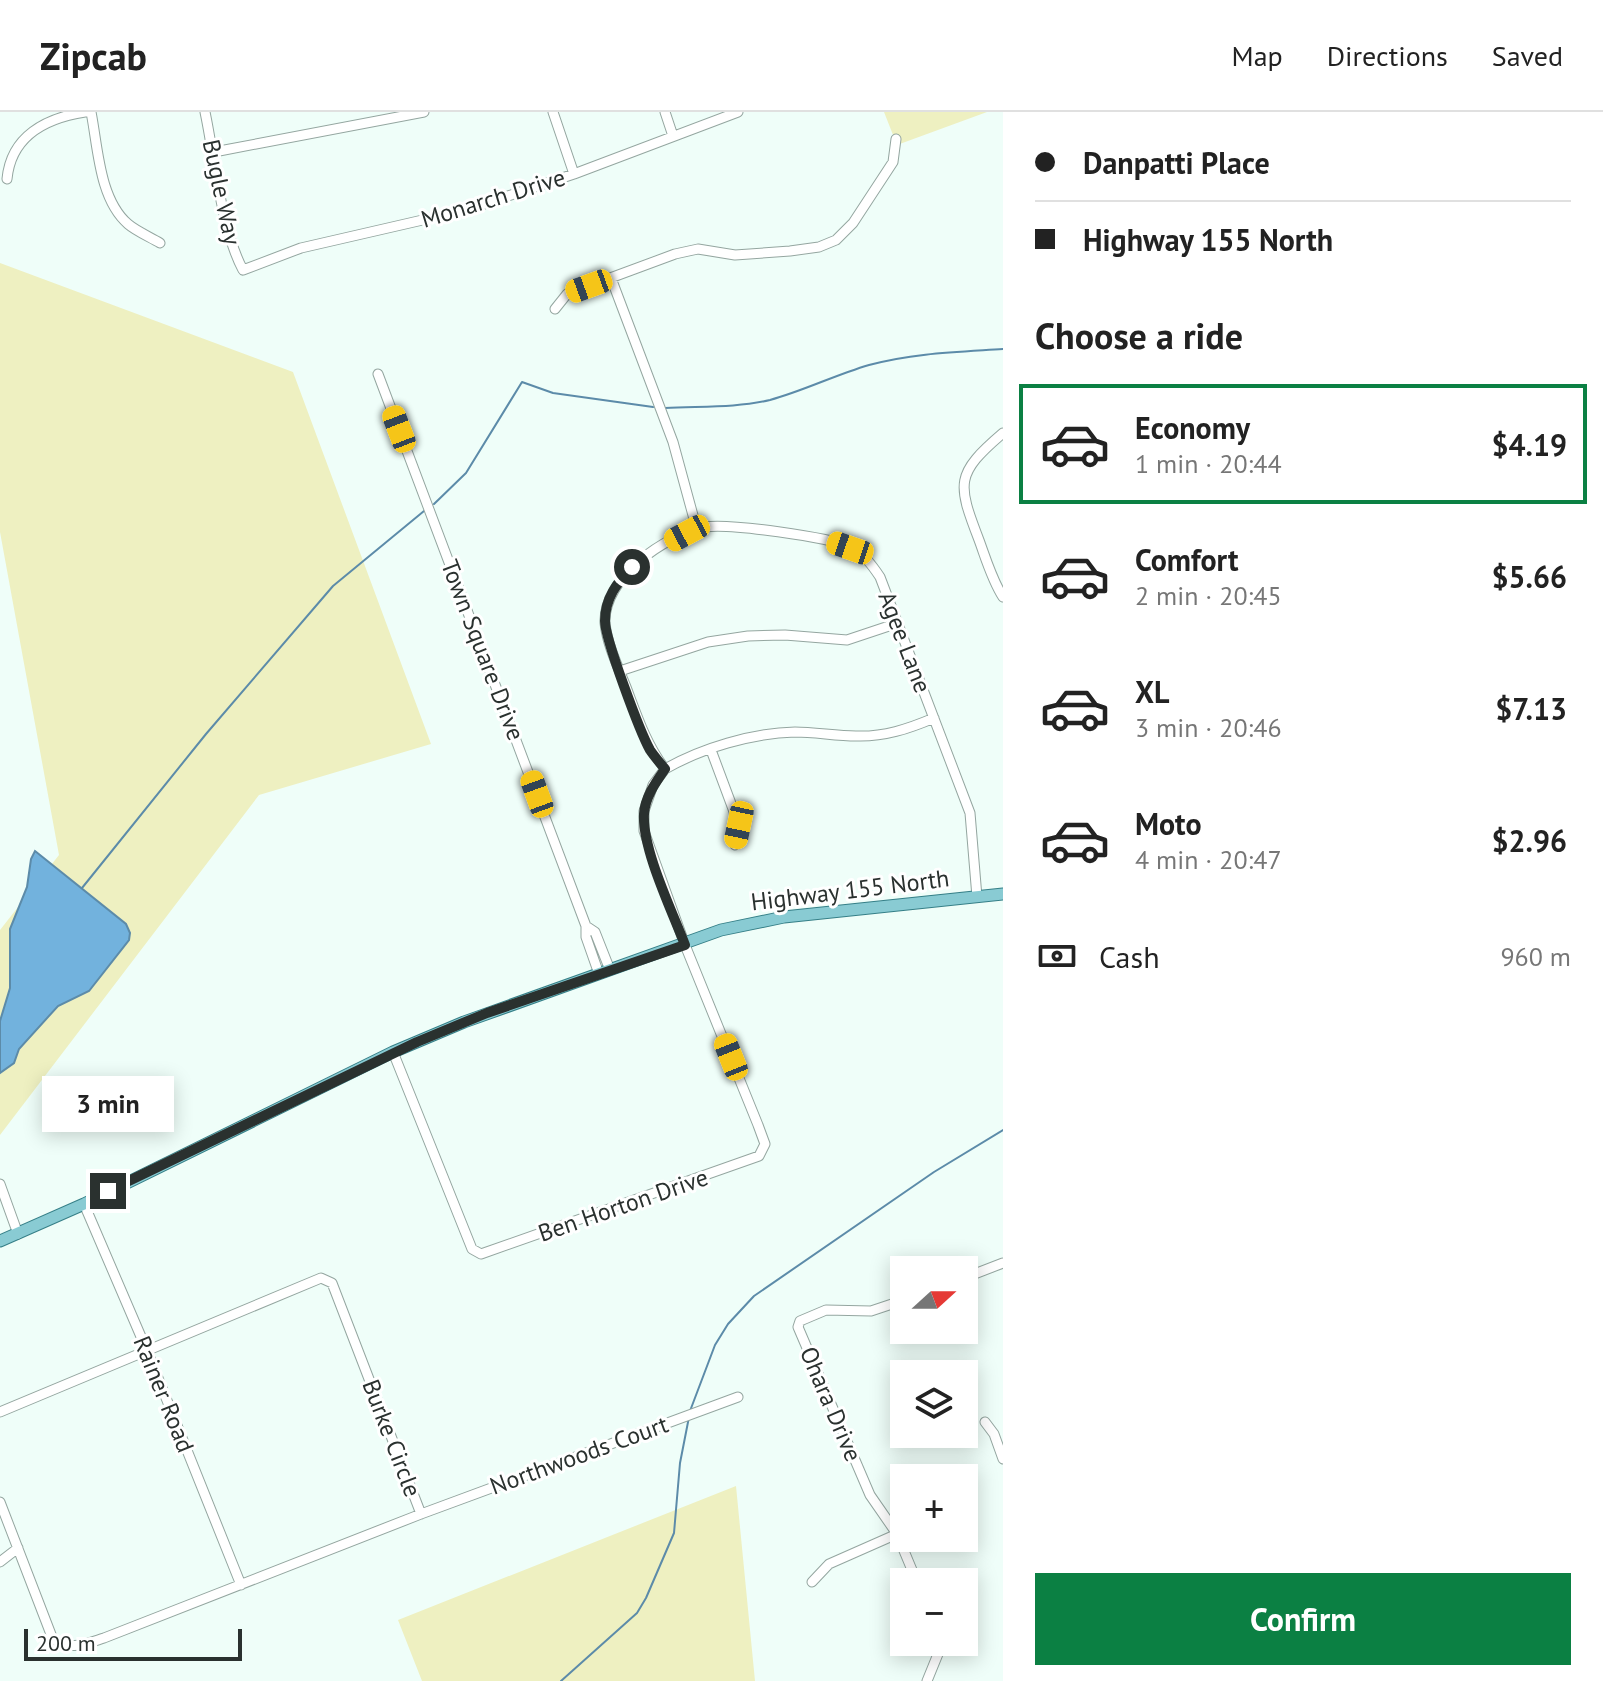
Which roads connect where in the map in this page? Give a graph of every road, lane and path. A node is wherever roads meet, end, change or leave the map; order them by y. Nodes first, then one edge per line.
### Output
1 (88, 112) edge
2 (205, 112) edge
3 (424, 112) edge
4 (553, 112) edge
5 (665, 112) edge
6 (738, 112) edge
7 (673, 136) junction
8 (896, 139) dead end
9 (214, 152) junction
10 (574, 174) junction
11 (7, 179) dead end
12 (160, 243) dead end
13 (243, 270) joint
14 (611, 278) junction
15 (555, 309) dead end
16 (378, 374) dead end
17 (1003, 433) edge
18 (697, 530) junction
19 (1003, 597) edge
20 (898, 623) junction
21 (620, 671) junction
22 (934, 718) junction
23 (711, 750) junction
24 (665, 769) junction
25 (735, 845) dead end
26 (1003, 894) edge
27 (977, 897) junction
28 (685, 945) junction
29 (605, 972) junction
30 (393, 1052) junction
31 (0, 1184) edge
32 (84, 1204) junction
33 (18, 1234) junction
34 (0, 1241) edge
35 (1003, 1263) edge
36 (978, 1273) edge
37 (890, 1305) edge
38 (148, 1353) junction
39 (738, 1397) dead end
40 (0, 1412) edge
41 (985, 1422) dead end
42 (1003, 1459) edge
43 (0, 1502) edge
44 (421, 1514) junction
45 (890, 1524) edge
46 (890, 1537) edge
47 (18, 1548) junction
48 (0, 1562) edge
49 (812, 1582) dead end
50 (241, 1585) junction
51 (937, 1656) edge
52 (927, 1681) edge

1 - 11 street
1 - 12 street
2 - 9 street, Bugle Way
3 - 9 street
4 - 10 street
5 - 7 street
6 - 7 street, Monarch Drive
7 - 10 street, Monarch Drive
8 - 14 street
9 - 13 street, Bugle Way
10 - 13 street, Monarch Drive
14 - 15 street
14 - 18 street
16 - 29 street, Town Square Drive
17 - 19 street
18 - 20 street, Agee Lane
18 - 21 street
20 - 21 street
20 - 22 street, Agee Lane
21 - 24 street
22 - 23 street
22 - 27 street, Agee Lane
23 - 24 street
23 - 25 street
24 - 28 street
26 - 27 main road, Highway 155 North
27 - 28 main road, Highway 155 North
28 - 29 main road, Highway 155 North
28 - 30 street, Ben Horton Drive
29 - 30 main road, Highway 155 North
30 - 32 main road, Highway 155 North
31 - 33 street
32 - 33 main road, Highway 155 North
32 - 38 street, Rainer Road
33 - 34 main road, Highway 155 North
35 - 36 street
37 - 45 street, Ohara Drive
38 - 40 street, Burke Circle
38 - 44 street, Burke Circle
38 - 50 street, Rainer Road
39 - 44 street, Northwoods Court
41 - 42 street
43 - 47 street, Burke Circle
44 - 50 street, Burke Circle
46 - 49 street
47 - 48 street
47 - 50 street, Burke Circle
51 - 52 street

